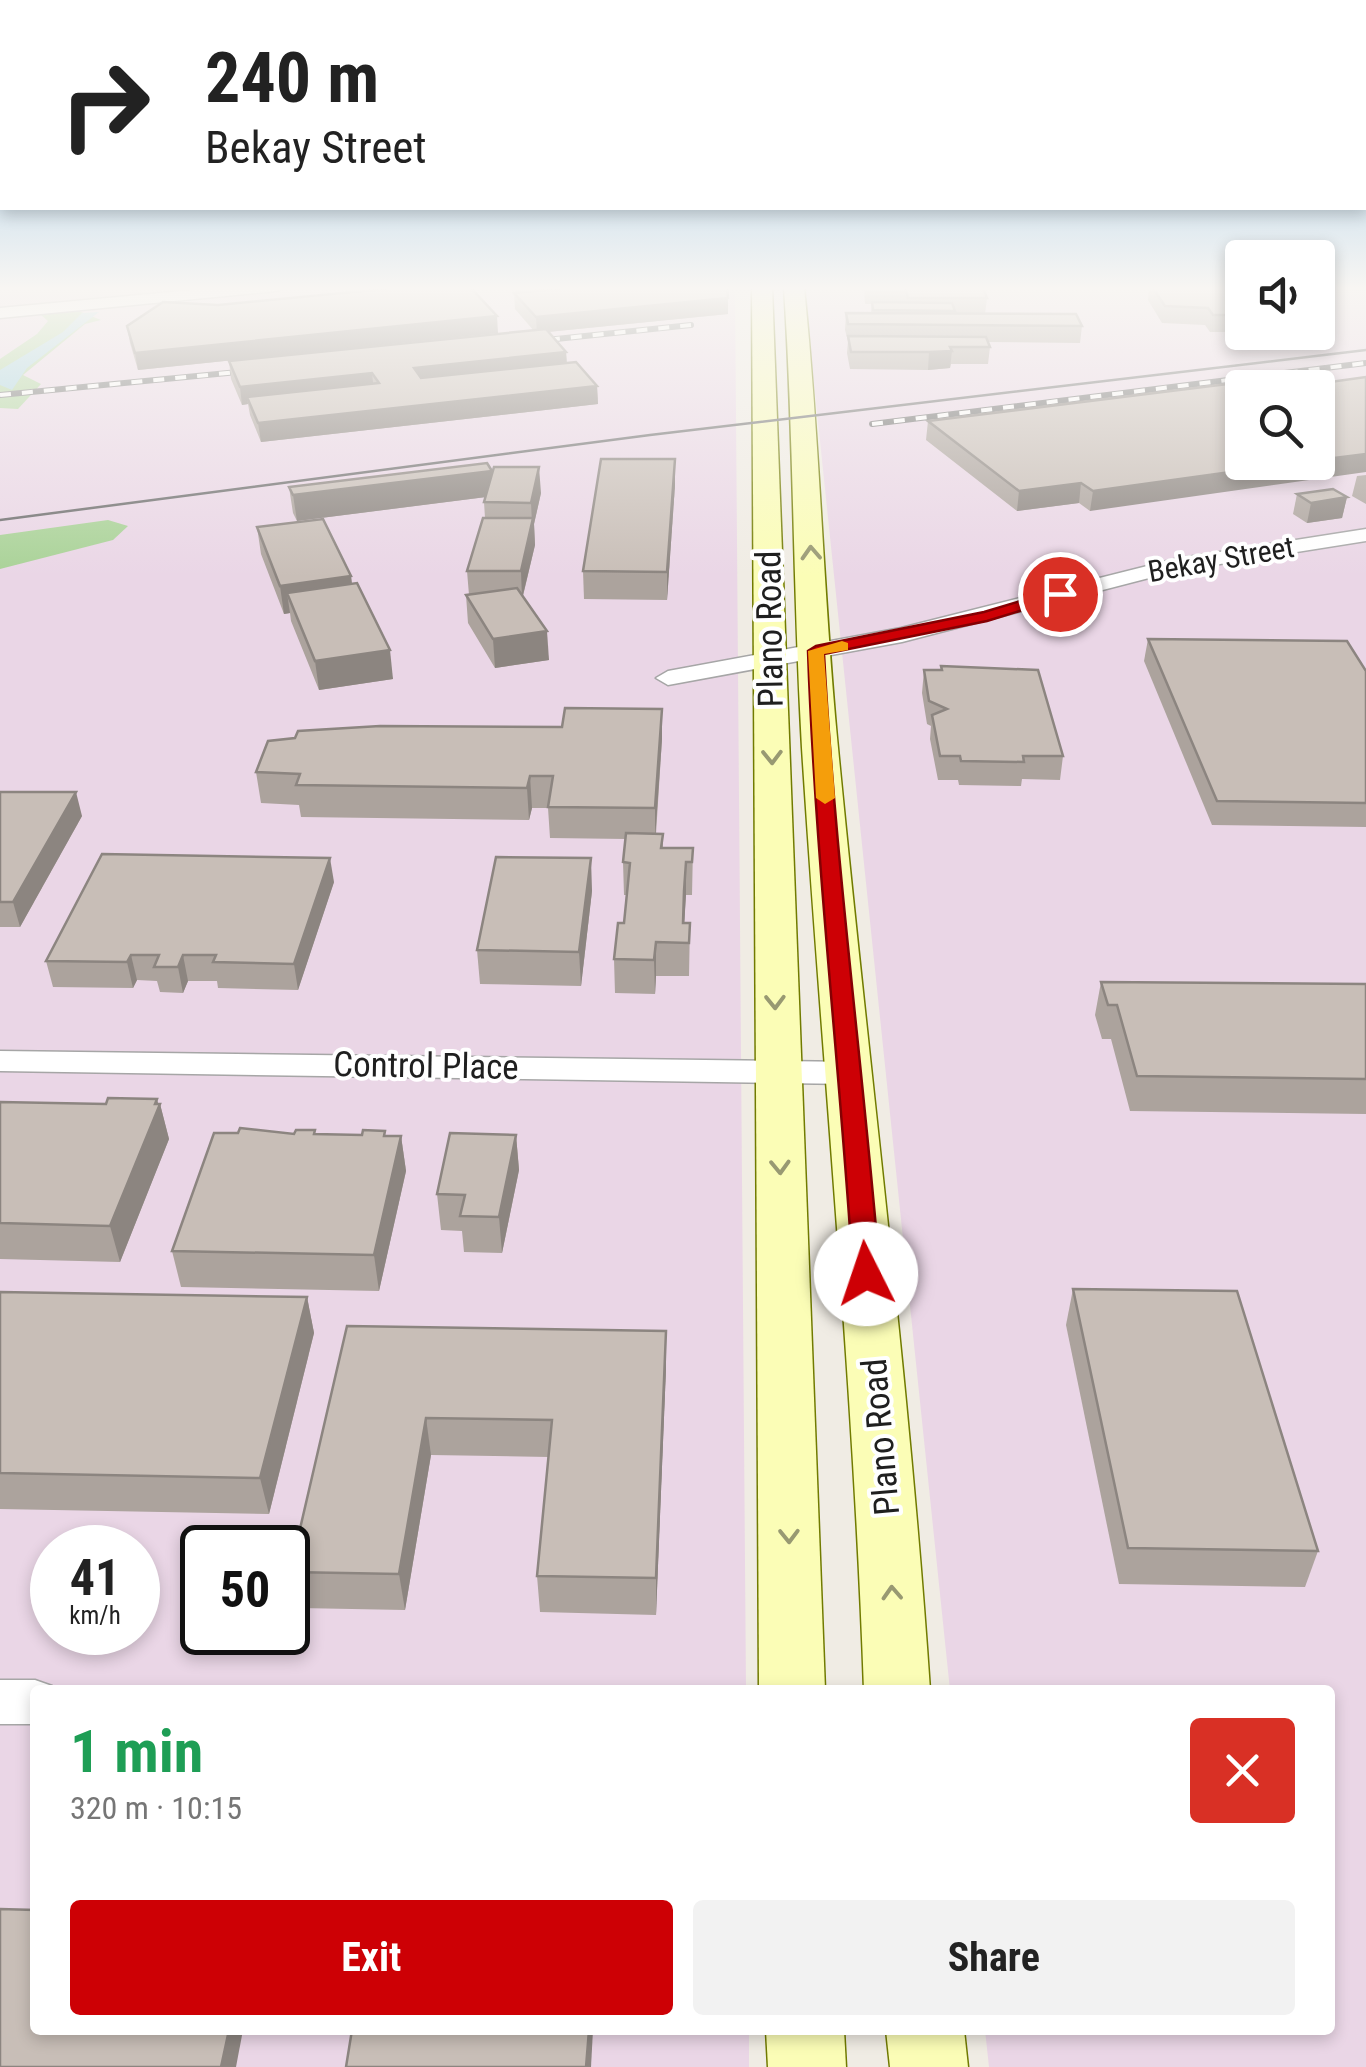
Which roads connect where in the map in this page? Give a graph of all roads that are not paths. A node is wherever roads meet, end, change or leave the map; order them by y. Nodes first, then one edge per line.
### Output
1 (764, 383) edge
2 (802, 383) edge
3 (1366, 535) edge
4 (816, 651) junction
5 (770, 659) junction
6 (668, 678) dead end
7 (0, 1060) edge
8 (776, 1070) junction
9 (852, 1073) junction
10 (792, 1685) edge
11 (898, 1685) edge
12 (0, 1702) edge
13 (30, 1702) edge
14 (805, 2035) edge
15 (926, 2035) edge
16 (806, 2067) edge
17 (928, 2067) edge

1 - 5 main road, Plano Road
4 -> 2 main road, Plano Road
3 - 4 street, Bekay Street
4 - 5 street, Bekay Street
4 - 9 main road, Plano Road
5 - 6 street, Bekay Street
5 -> 8 main road, Plano Road
7 - 8 street, Control Place
8 - 9 street, Control Place
8 -> 10 main road, Plano Road
11 -> 9 main road, Plano Road
12 - 13 street
14 - 16 main road
15 - 17 main road

